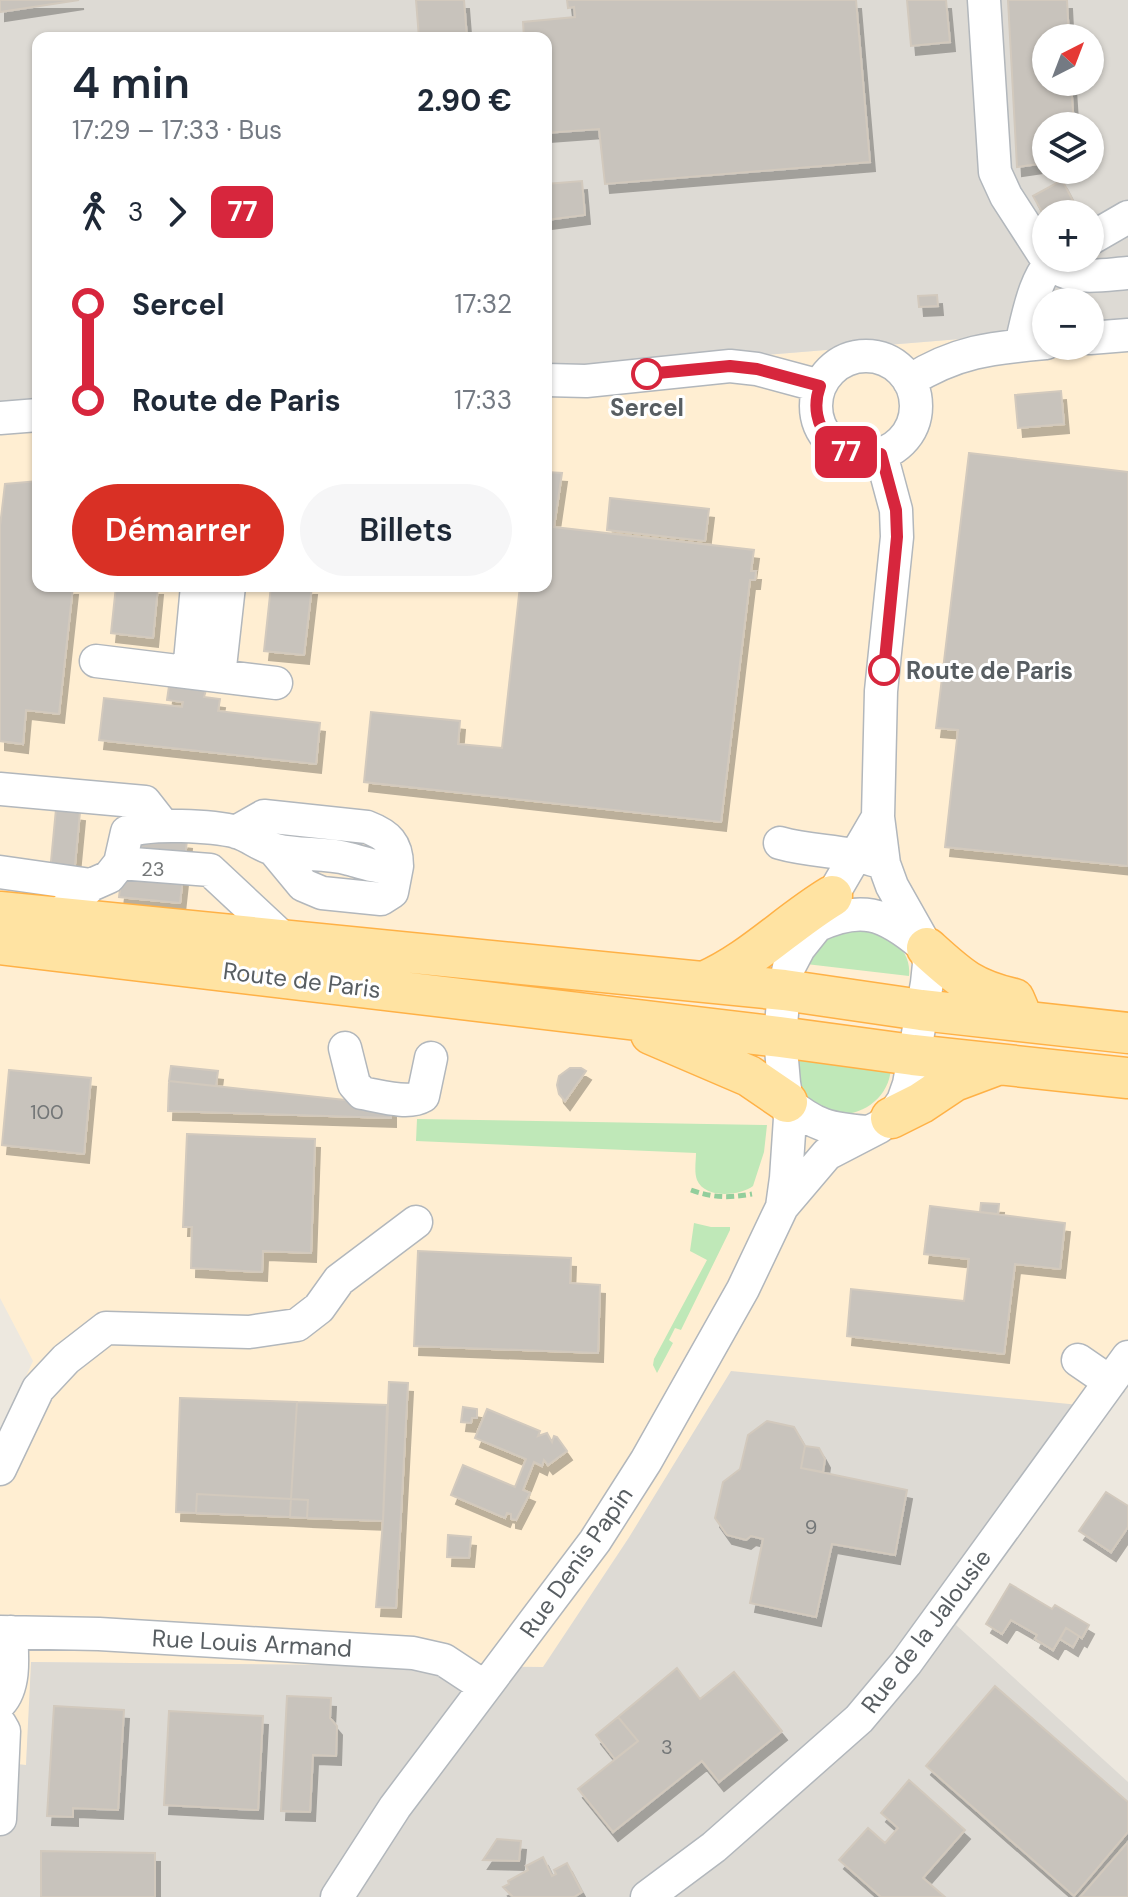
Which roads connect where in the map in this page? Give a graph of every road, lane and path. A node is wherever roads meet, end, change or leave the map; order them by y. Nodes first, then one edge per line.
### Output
1 (984, 0) edge
2 (1128, 217) edge
3 (1104, 231) edge
4 (1032, 233) edge
5 (1070, 272) edge
6 (1128, 273) edge
7 (1128, 335) edge
8 (1104, 337) edge
9 (1032, 344) edge
10 (552, 380) edge
11 (909, 381) junction
12 (820, 386) junction
13 (32, 415) edge
14 (0, 418) edge
15 (881, 454) junction
16 (197, 592) edge
17 (227, 592) edge
18 (96, 661) dead end
19 (204, 674) junction
20 (276, 683) dead end
21 (0, 789) edge
22 (163, 825) junction
23 (236, 832) junction
24 (780, 843) dead end
25 (870, 859) junction
26 (120, 863) junction
27 (0, 872) edge
28 (91, 885) junction
29 (824, 911) junction
30 (0, 912) edge
31 (56, 918) junction
32 (286, 941) junction
33 (0, 944) edge
34 (927, 948) junction
35 (704, 982) junction
36 (784, 990) junction
37 (921, 1010) junction
38 (619, 1019) junction
39 (1023, 1020) junction
40 (1128, 1033) edge
41 (780, 1037) junction
42 (345, 1048) dead end
43 (913, 1055) junction
44 (431, 1058) dead end
45 (999, 1065) junction
46 (1128, 1078) edge
47 (787, 1102) junction
48 (878, 1125) junction
49 (691, 1190) dead end
50 (752, 1194) dead end
51 (782, 1207) junction
52 (416, 1222) dead end
53 (1078, 1360) dead end
54 (1119, 1370) edge
55 (0, 1469) edge
56 (6, 1632) edge
57 (485, 1687) junction
58 (0, 1703) edge
59 (0, 1724) edge
60 (0, 1819) edge
61 (337, 1897) edge
62 (647, 1897) edge

1 - 4 street
2 - 3 street
5 - 6 street
7 - 8 street
9 - 11 street
10 - 12 street
11 - 12 street
11 - 15 street
12 - 15 street
13 - 14 street
15 - 25 street
16 - 19 street
17 - 19 street
18 - 19 street
19 - 20 street
21 - 22 street
22 - 23 street
22 - 26 street
23 - 23 street
24 - 25 street
25 - 29 street
25 - 34 street
26 - 28 street
26 - 32 street
27 - 28 street
28 - 31 street
29 - 34 street
29 - 35 main road
29 - 36 street
30 - 31 main road, Route de Paris
31 - 32 main road, Route de Paris
32 - 35 main road, Route de Paris
33 - 38 main road, Route de Paris
34 - 37 street
34 - 39 main road
35 - 36 main road, Route de Paris
36 - 37 main road, Route de Paris
36 - 41 street
37 - 39 main road, Route de Paris
37 - 43 street
38 - 41 main road, Route de Paris
38 - 47 main road
39 - 40 main road, Route de Paris
41 - 43 main road, Route de Paris
41 - 47 street
42 - 44 street
43 - 45 main road, Route de Paris
43 - 48 street
45 - 46 main road, Route de Paris
45 - 48 main road
47 - 48 street
47 - 51 street
48 - 51 street
49 - 50 path
51 - 57 street, Rue Denis Papin
52 - 55 street
53 - 54 street
54 - 62 street, Rue de la Jalousie
56 - 57 street, Rue Louis Armand
56 - 58 street
57 - 61 street, Rue Denis Papin
59 - 60 street

